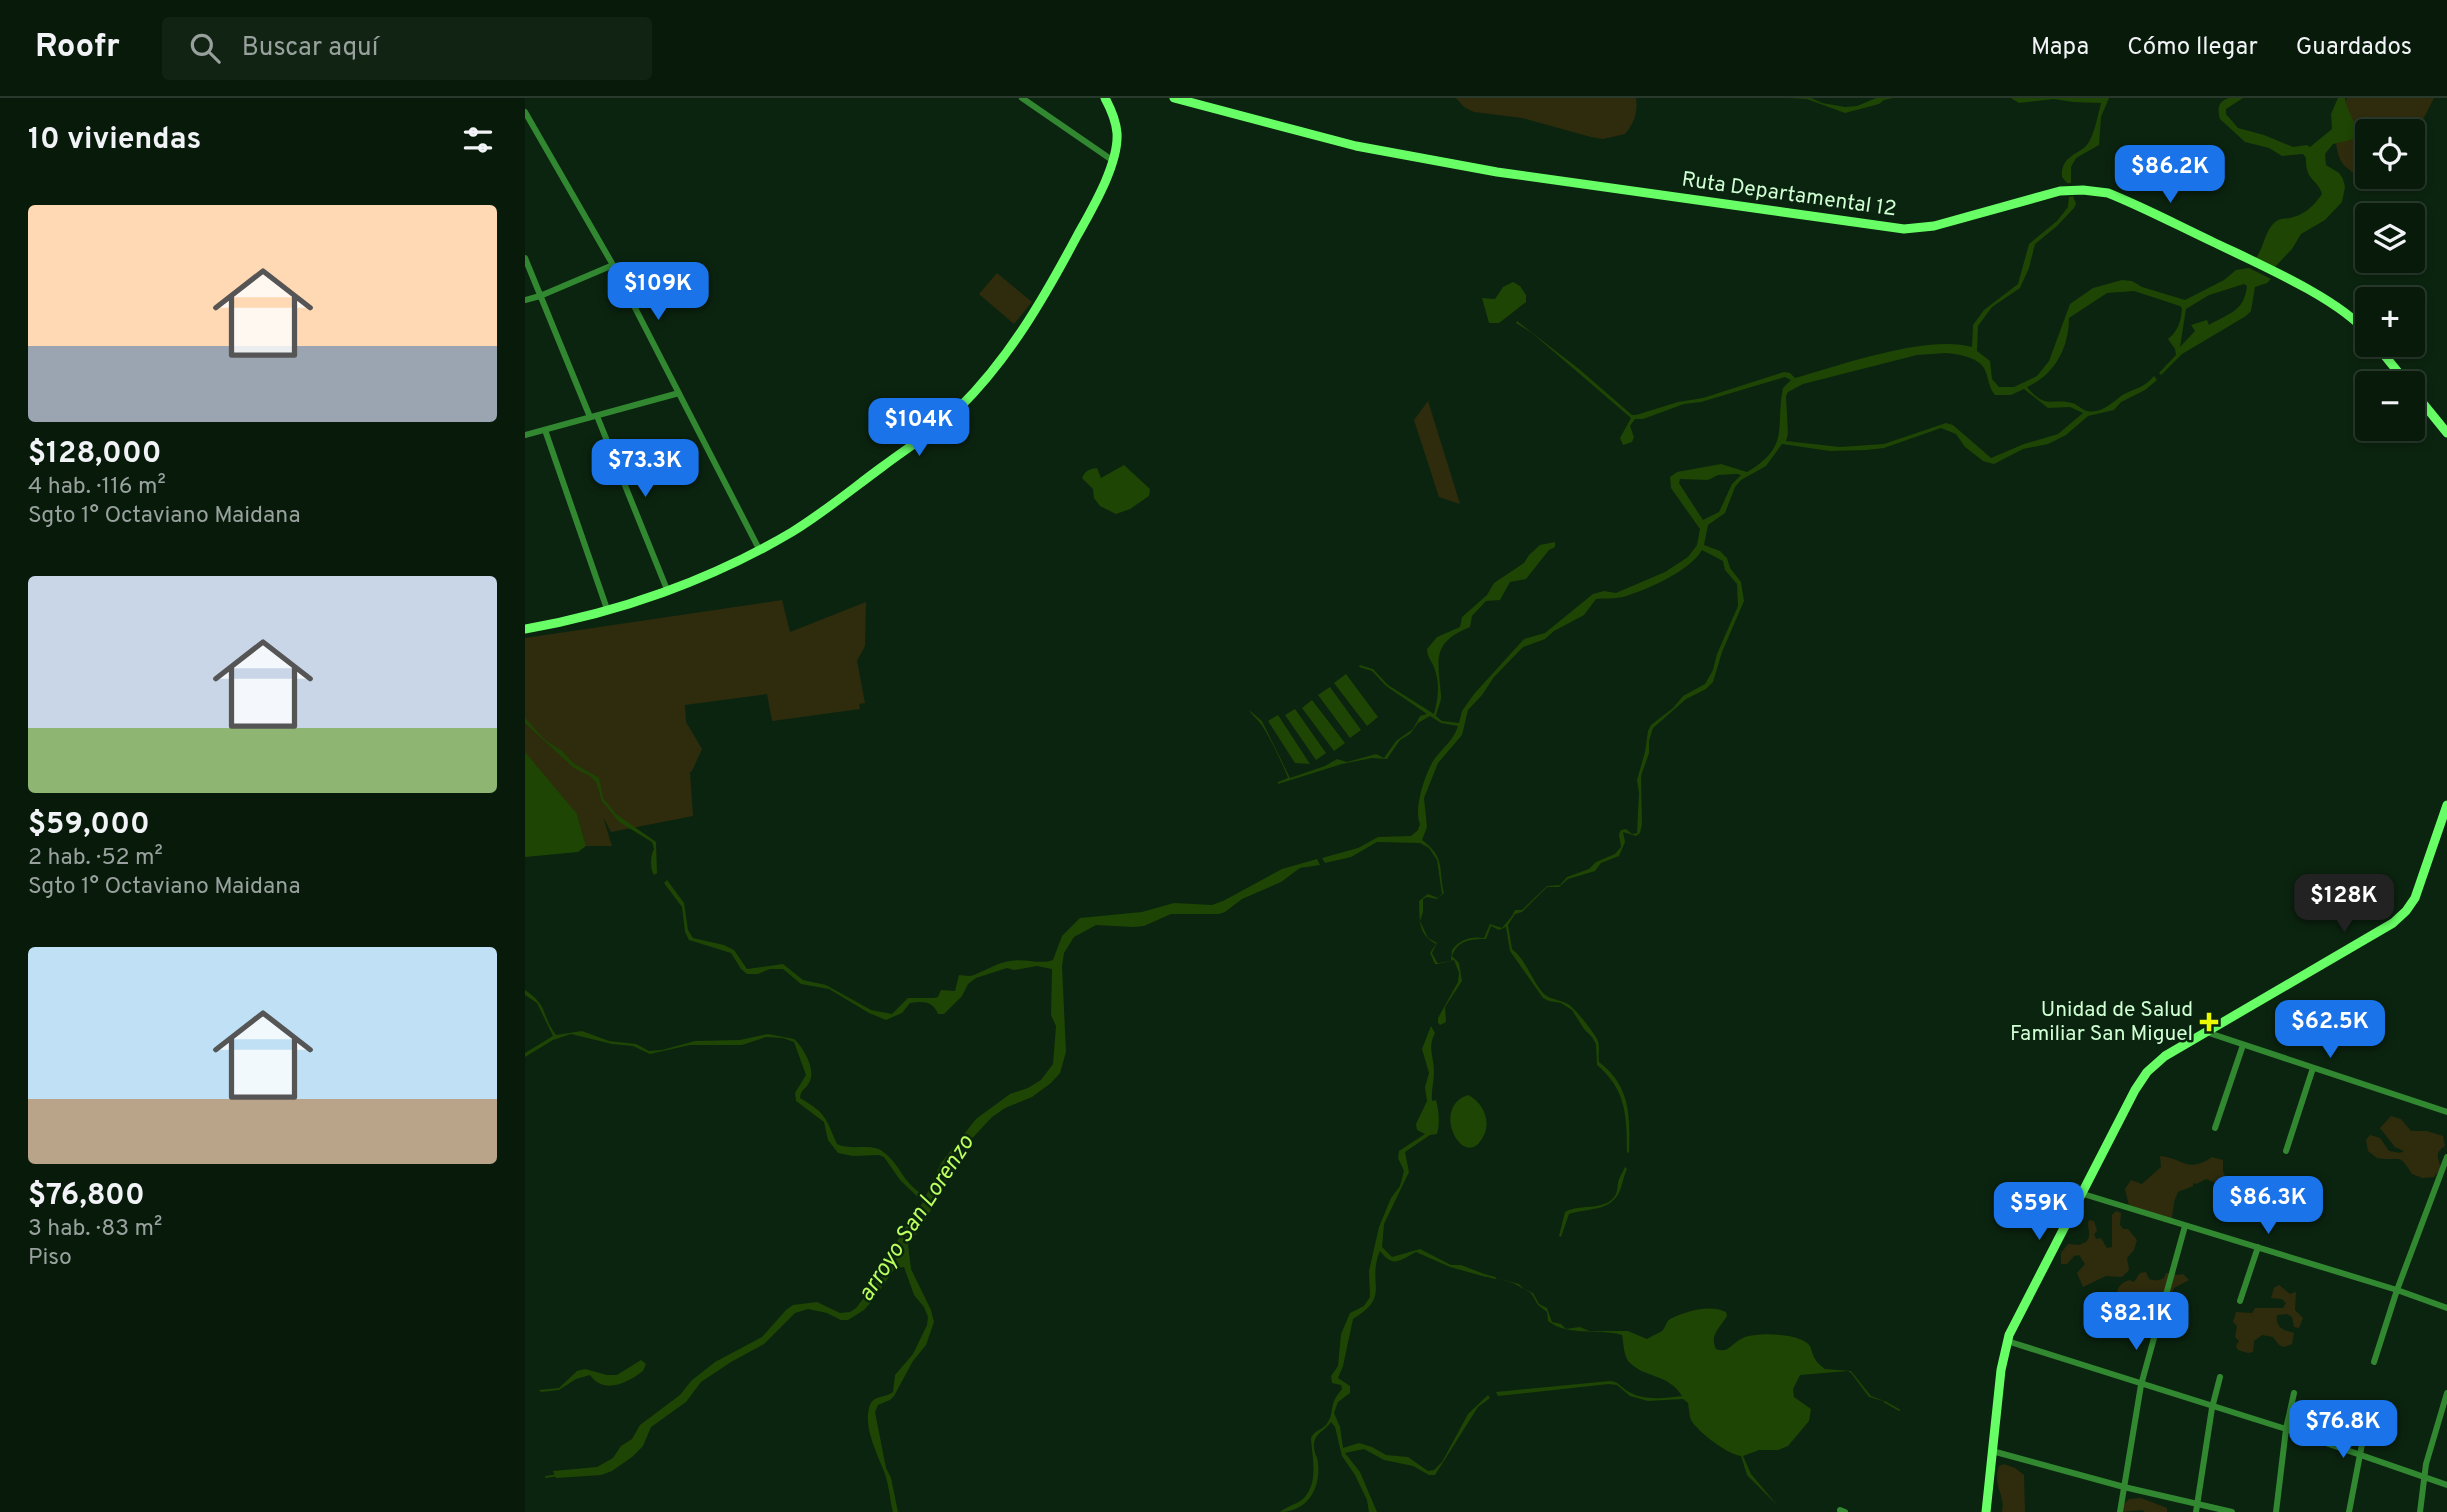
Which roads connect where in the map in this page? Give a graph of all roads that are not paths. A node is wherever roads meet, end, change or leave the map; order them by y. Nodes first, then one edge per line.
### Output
1 (1022, 98) edge
2 (1105, 98) edge
3 (1174, 98) edge
4 (525, 112) edge
5 (1112, 160) junction
6 (525, 258) edge
7 (613, 265) junction
8 (540, 296) junction
9 (525, 300) edge
10 (2355, 320) edge
11 (2386, 357) edge
12 (2397, 371) edge
13 (679, 393) junction
14 (2425, 406) edge
15 (594, 416) junction
16 (545, 430) junction
17 (2447, 433) edge
18 (525, 435) edge
19 (759, 549) junction
20 (668, 592) junction
21 (607, 610) junction
22 (525, 629) edge
23 (2447, 805) edge
24 (2206, 1032) junction
25 (2243, 1045) junction
26 (2313, 1068) junction
27 (2447, 1112) edge
28 (2215, 1128) dead end
29 (2287, 1151) dead end
30 (2447, 1157) edge
31 (2080, 1193) junction
32 (2185, 1226) junction
33 (2257, 1247) junction
34 (2397, 1290) junction
35 (2240, 1301) dead end
36 (2447, 1308) edge
37 (2007, 1341) junction
38 (2374, 1362) dead end
39 (2220, 1377) dead end
40 (2141, 1385) junction
41 (2294, 1393) dead end
42 (2447, 1393) edge
43 (2212, 1408) junction
44 (2368, 1413) dead end
45 (2286, 1429) junction
46 (1992, 1451) junction
47 (2358, 1456) junction
48 (2424, 1478) junction
49 (2447, 1485) edge
50 (2124, 1487) junction
51 (2197, 1503) junction
52 (1986, 1512) edge
53 (2120, 1512) edge
54 (2196, 1512) edge
55 (2232, 1512) edge
56 (2276, 1512) edge
57 (2349, 1512) edge
58 (2420, 1512) edge

1 - 5 street
2 - 5 main road
3 - 10 main road, Ruta Departamental 12
4 - 7 street
5 - 19 main road
6 - 8 street
7 - 8 street
7 - 13 street
8 - 9 street
8 - 15 street
11 - 12 main road
13 - 15 street
13 - 19 street
14 - 17 main road
15 - 16 street
15 - 20 street
16 - 18 street
16 - 21 street
19 - 20 main road
20 - 21 main road
21 - 22 main road
23 - 24 main road
24 - 25 street
24 - 31 main road
25 - 26 street
25 - 28 street
26 - 27 street
26 - 29 street
30 - 34 street
31 - 32 street
31 - 37 main road
32 - 33 street
32 - 40 street
33 - 34 street
33 - 35 street
34 - 36 street
34 - 38 street
37 - 40 street
37 - 46 main road
39 - 43 street
40 - 43 street
40 - 50 street
41 - 45 street
42 - 48 street
43 - 45 street
43 - 51 street
44 - 47 street
45 - 47 street
45 - 56 street
46 - 50 street
46 - 52 main road
47 - 48 street
47 - 57 street
48 - 49 street
48 - 58 street
50 - 51 street
50 - 53 street
51 - 54 street
51 - 55 street

